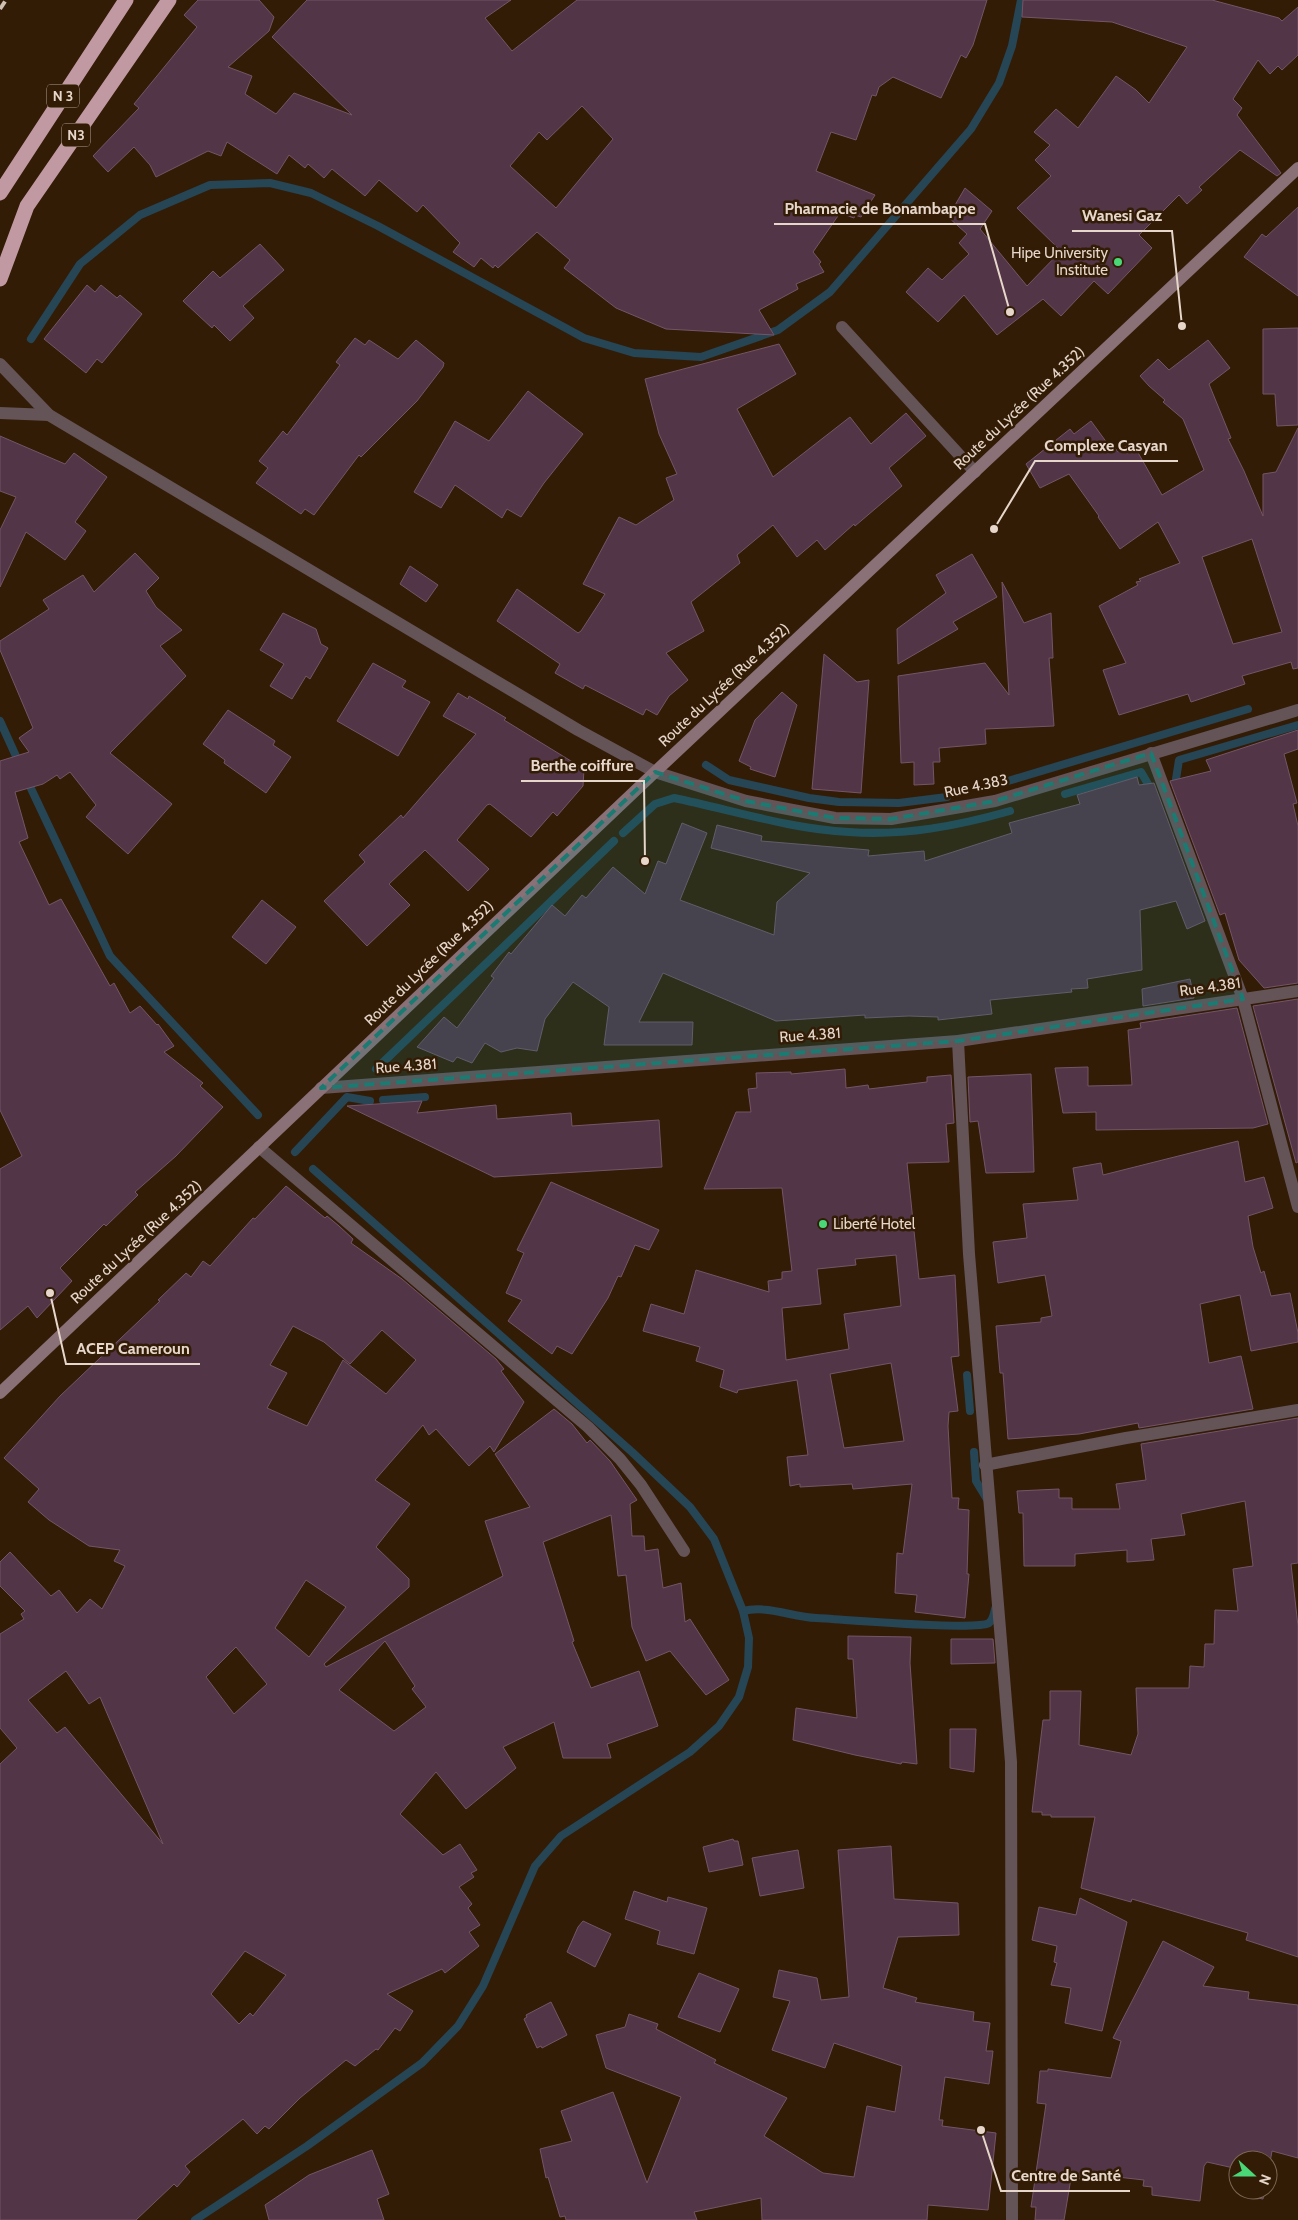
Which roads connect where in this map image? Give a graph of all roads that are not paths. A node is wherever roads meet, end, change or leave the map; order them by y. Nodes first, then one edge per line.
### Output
1 (126, 0) edge
2 (169, 0) edge
3 (1298, 168) edge
4 (0, 193) edge
5 (0, 279) edge
6 (842, 327) dead end
7 (0, 364) edge
8 (0, 413) edge
9 (49, 415) junction
10 (974, 472) junction
11 (1298, 710) edge
12 (1152, 753) junction
13 (655, 772) junction
14 (1298, 991) edge
15 (1243, 999) junction
16 (958, 1041) junction
17 (321, 1088) junction
18 (259, 1147) junction
19 (1298, 1207) edge
20 (0, 1392) edge
21 (1298, 1410) edge
22 (985, 1465) junction
23 (684, 1551) dead end
24 (1012, 2220) edge

1 - 4 highway, N 3
2 - 5 highway, N3
3 - 10 main road, Route du Lycée (Rue 4.352)
6 - 10 street
7 - 9 street
8 - 9 street
9 - 13 street, Rue 4.383
10 - 13 main road, Route du Lycée (Rue 4.352)
11 - 12 street, Rue 4.383
12 - 13 street, Rue 4.383
12 - 15 street
13 - 17 main road, Route du Lycée (Rue 4.352)
14 - 15 street, Rue 4.381
15 - 16 street, Rue 4.381
15 - 19 street
16 - 17 street, Rue 4.381
16 - 22 street
17 - 18 main road, Route du Lycée (Rue 4.352)
18 - 20 main road, Route du Lycée (Rue 4.352)
18 - 23 street
21 - 22 street
22 - 24 street

